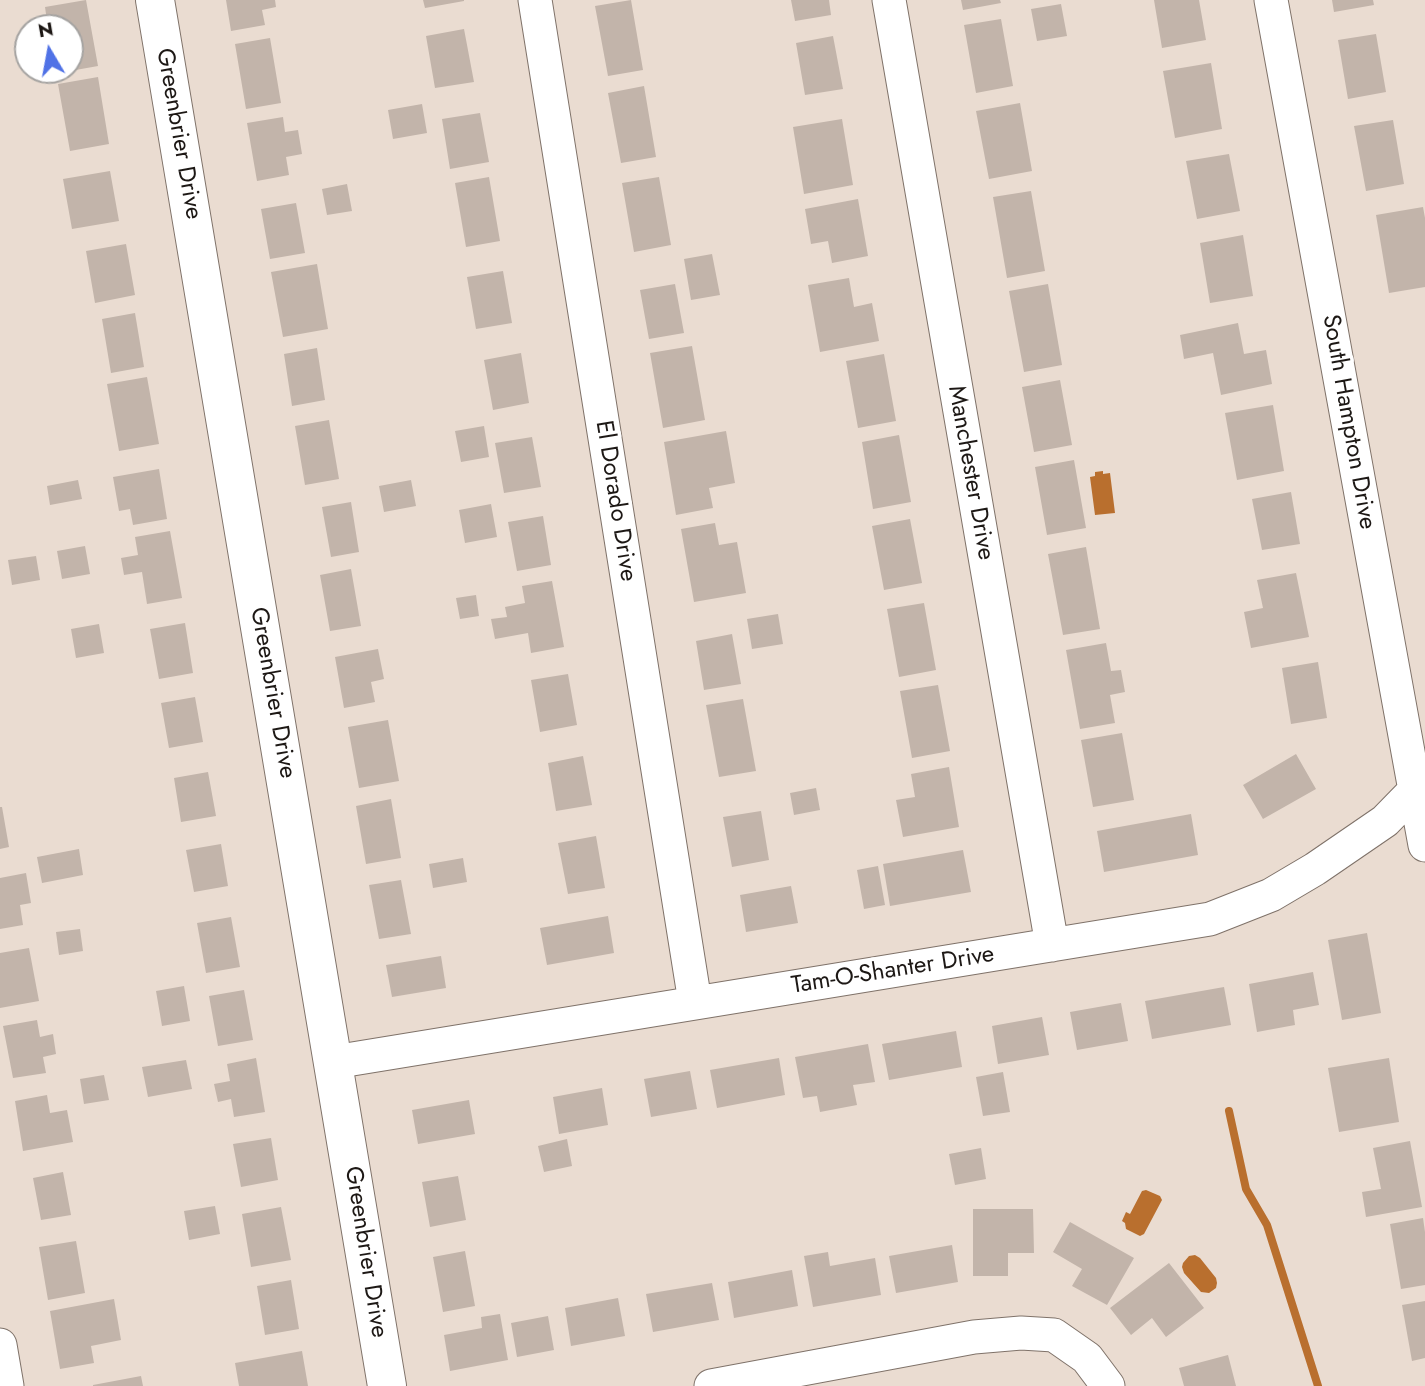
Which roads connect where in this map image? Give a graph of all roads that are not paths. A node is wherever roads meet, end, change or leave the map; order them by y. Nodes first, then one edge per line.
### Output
1 (155, 0) edge
2 (536, 0) edge
3 (889, 0) edge
4 (1271, 0) edge
5 (1420, 785) edge
6 (1425, 845) edge
7 (1052, 945) junction
8 (695, 1002) junction
9 (334, 1062) junction
10 (0, 1345) edge
11 (745, 1383) edge
12 (7, 1386) edge
13 (387, 1386) edge
14 (711, 1386) edge
15 (1108, 1386) edge

1 - 9 street, Greenbrier Drive
2 - 8 street, El Dorado Drive
3 - 7 street, Manchester Drive
4 - 5 street, South Hampton Drive
5 - 6 street, South Hampton Drive
5 - 7 street, Tam-O-Shanter Drive
7 - 8 street, Tam-O-Shanter Drive
8 - 9 street, Tam-O-Shanter Drive
9 - 13 street, Greenbrier Drive
10 - 12 street
11 - 14 street
11 - 15 street

